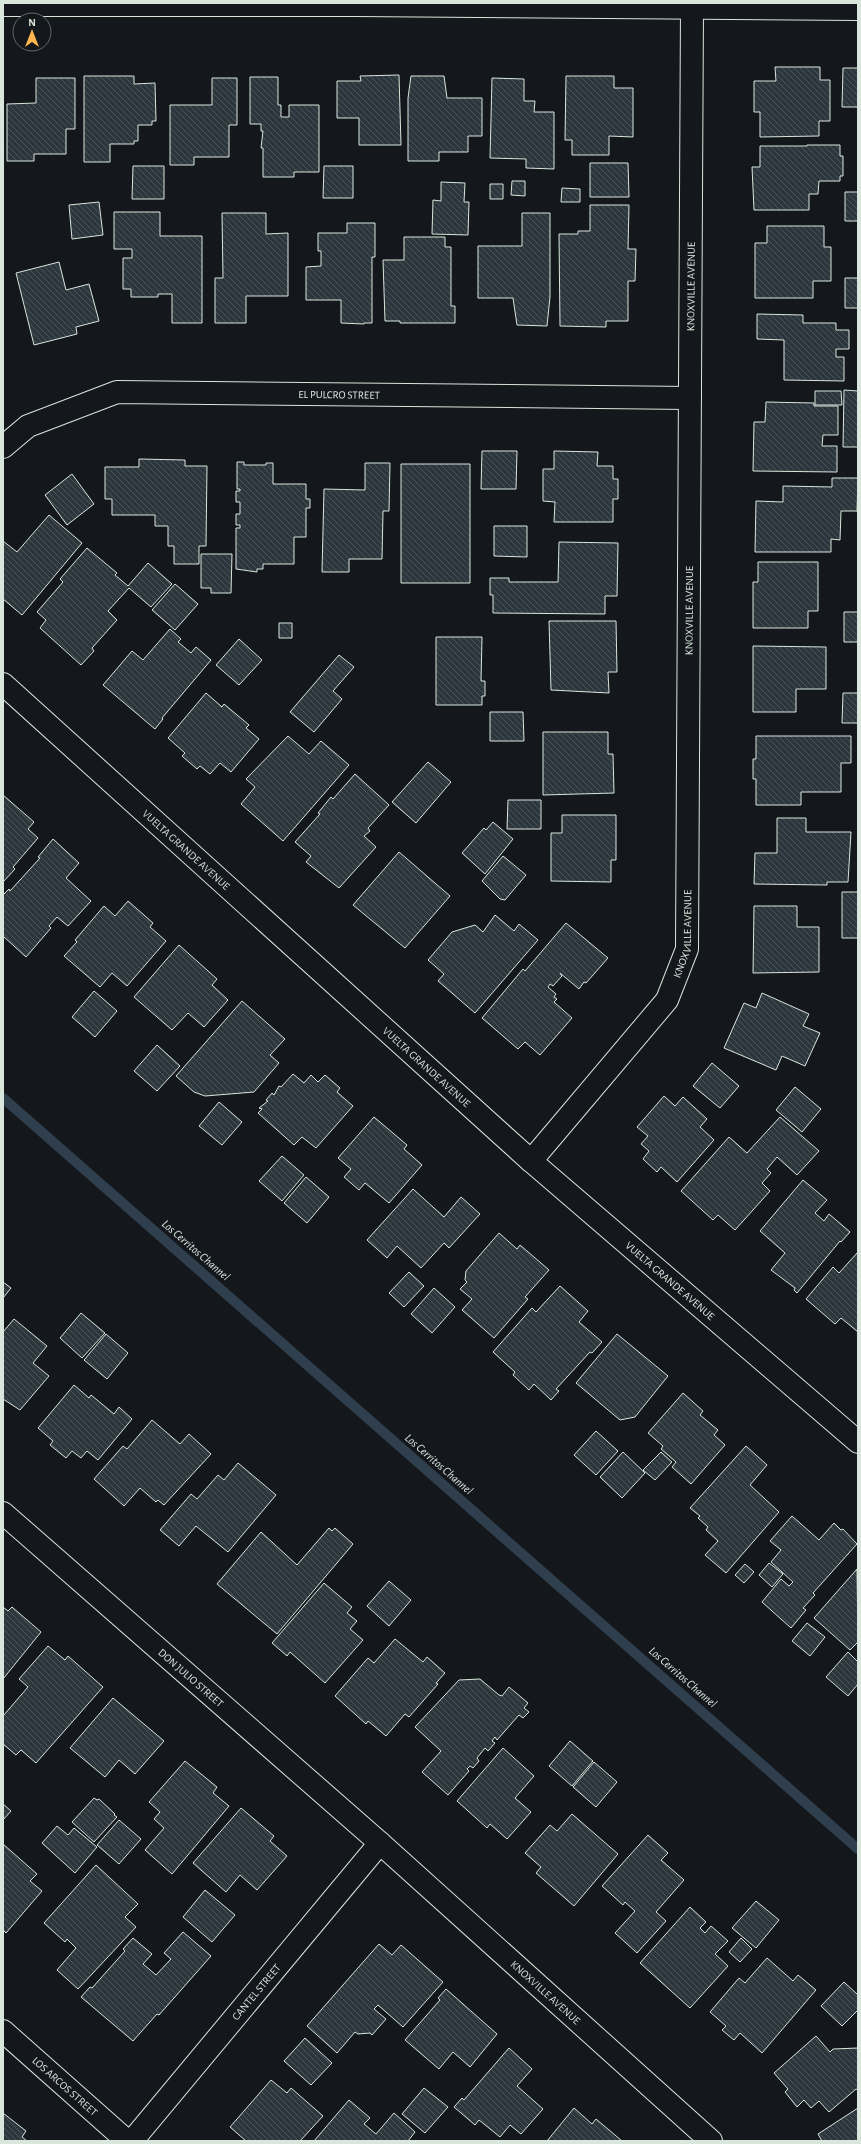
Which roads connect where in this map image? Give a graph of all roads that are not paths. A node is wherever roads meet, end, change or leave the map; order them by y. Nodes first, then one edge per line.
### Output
1 (305, 4) edge
2 (3, 6) edge
3 (692, 7) junction
4 (858, 8) edge
5 (690, 398) junction
6 (3, 447) edge
7 (3, 684) edge
8 (530, 1161) junction
9 (858, 1442) edge
10 (3, 1513) edge
11 (380, 1843) junction
12 (3, 2031) edge
13 (127, 2141) edge
14 (132, 2141) edge
15 (711, 2141) edge

1 - 2 street
1 - 3 street
3 - 4 street
3 - 5 street, KNOXVILLE AVENUE
5 - 6 street, EL PULCRO STREET
5 - 8 street, KNOXVILLE AVENUE
7 - 8 street, VUELTA GRANDE AVENUE
8 - 9 street, VUELTA GRANDE AVENUE
10 - 11 street, DON JULIO STREET
11 - 14 street, CANTEL STREET
11 - 15 street, KNOXVILLE AVENUE
12 - 13 street, LOS ARCOS STREET

